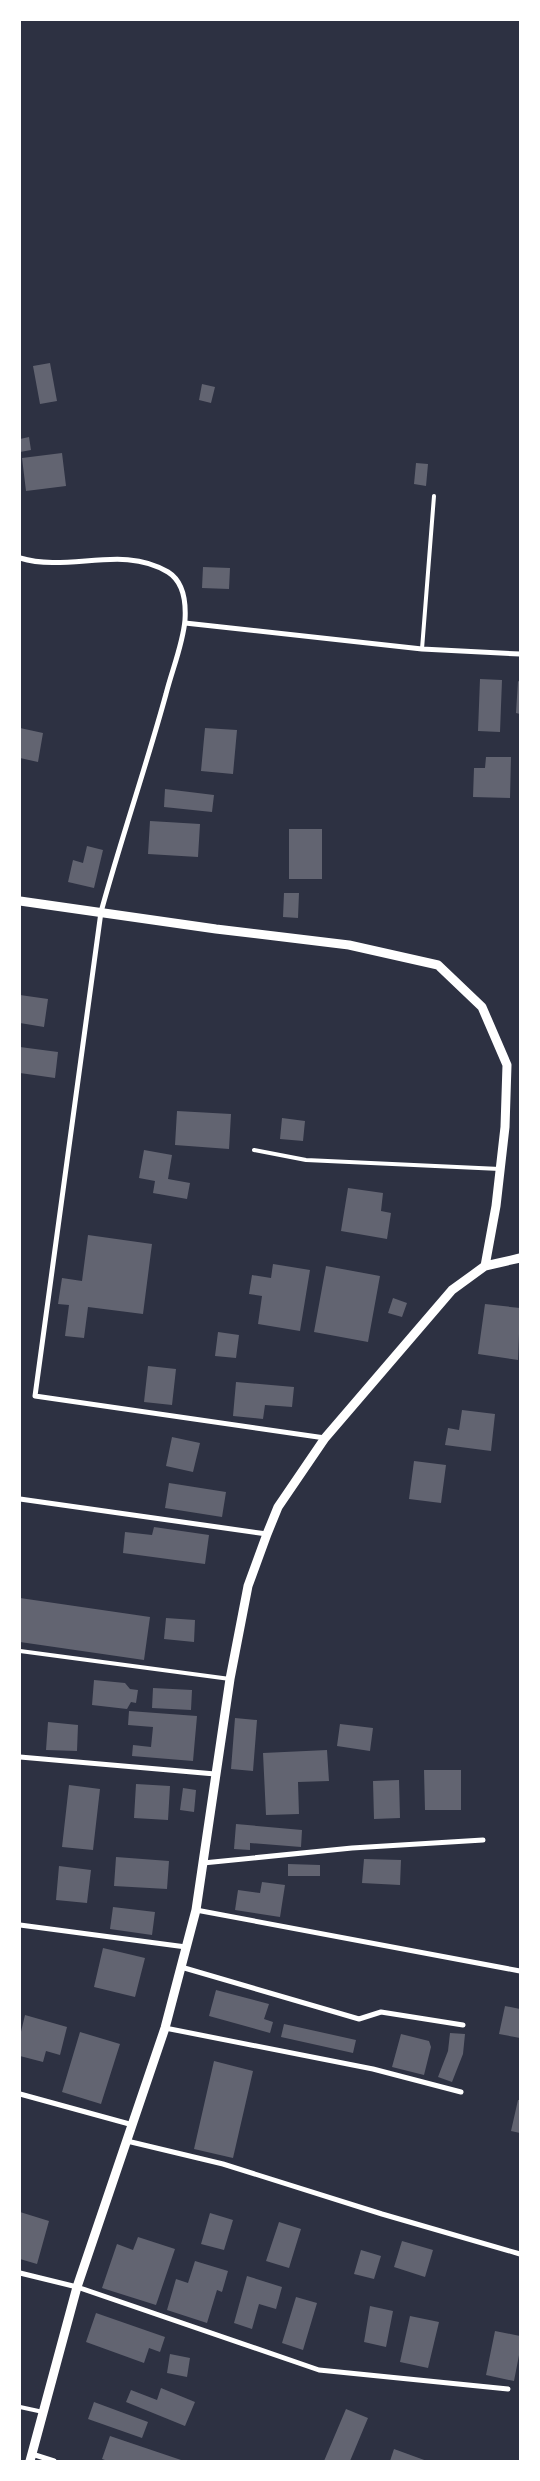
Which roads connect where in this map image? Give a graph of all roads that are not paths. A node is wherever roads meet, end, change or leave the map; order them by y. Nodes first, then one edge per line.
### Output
1 (434, 496) dead end
2 (20, 558) edge
3 (185, 623) junction
4 (422, 649) junction
5 (520, 654) edge
6 (20, 901) edge
7 (101, 912) junction
8 (254, 1150) dead end
9 (500, 1169) junction
10 (520, 1258) edge
11 (485, 1266) junction
12 (325, 1438) junction
13 (20, 1499) edge
14 (267, 1534) junction
15 (20, 1651) edge
16 (230, 1680) junction
17 (20, 1757) edge
18 (215, 1774) junction
19 (483, 1840) dead end
20 (203, 1864) junction
21 (196, 1910) junction
22 (20, 1925) edge
23 (186, 1947) junction
24 (181, 1967) junction
25 (520, 1971) edge
26 (463, 2025) dead end
27 (165, 2028) junction
28 (461, 2092) dead end
29 (20, 2094) edge
30 (133, 2125) junction
31 (127, 2141) junction
32 (520, 2254) edge
33 (20, 2273) edge
34 (77, 2287) junction
35 (508, 2389) dead end
36 (20, 2408) edge
37 (43, 2412) junction
38 (31, 2457) edge
39 (54, 2461) edge

1 - 4 lane
2 - 3 street
3 - 4 street
3 - 7 street
4 - 5 street
6 - 7 street
7 - 9 street
7 - 12 street
8 - 9 lane
9 - 11 street
10 - 11 street
11 - 12 street
12 - 14 street
13 - 14 street
14 - 16 street
15 - 16 lane
16 - 18 street
17 - 18 street
18 - 20 street
19 - 20 street
20 - 21 street
21 - 23 street
21 - 25 street
22 - 23 street
23 - 24 street
24 - 26 street
24 - 27 street
27 - 28 street
27 - 30 street
29 - 30 street
30 - 31 street
31 - 32 street
31 - 34 street
33 - 34 street
34 - 35 street
34 - 37 street
36 - 37 lane
37 - 38 street
38 - 39 street

